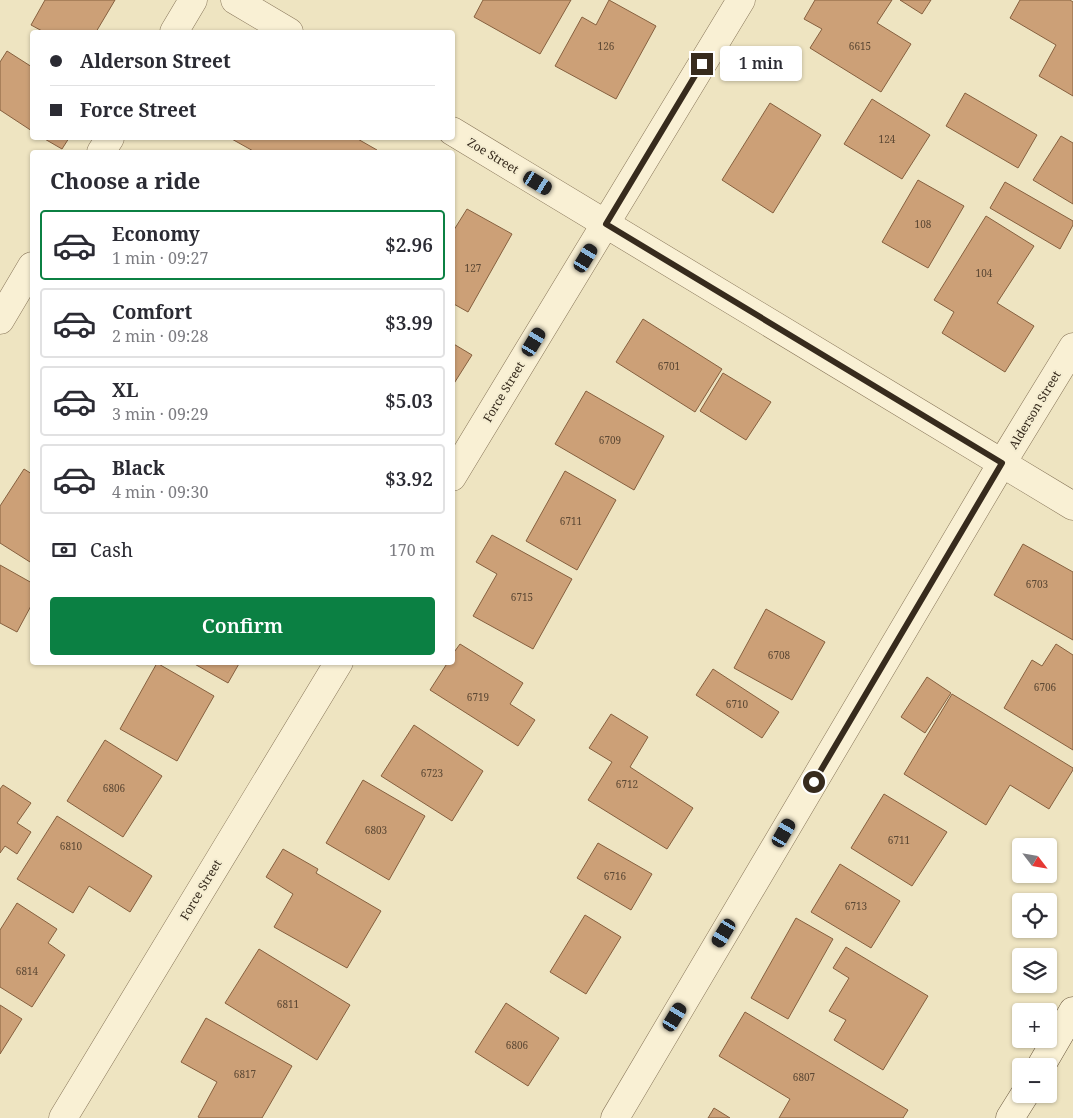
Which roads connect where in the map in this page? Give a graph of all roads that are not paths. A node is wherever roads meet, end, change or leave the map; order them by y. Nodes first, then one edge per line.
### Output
1 (193, 0) edge
2 (235, 0) edge
3 (741, 0) edge
4 (175, 30) edge
5 (286, 30) edge
6 (455, 133) edge
7 (606, 224) junction
8 (30, 269) edge
9 (0, 320) edge
10 (1073, 347) edge
11 (1002, 463) junction
12 (455, 471) edge
13 (1073, 506) edge
14 (338, 665) edge
15 (1073, 1011) edge
16 (1046, 1058) edge
17 (1019, 1103) edge
18 (63, 1118) edge
19 (615, 1118) edge
20 (1010, 1118) edge

1 - 4 street
2 - 5 street
3 - 7 street, Force Street
6 - 7 street, Zoe Street
7 - 11 street, Zoe Street
7 - 12 street, Force Street
8 - 9 street
10 - 11 street, Alderson Street
11 - 13 street, Zoe Street
11 - 19 street, Alderson Street
14 - 18 street, Force Street
15 - 16 street
17 - 20 street

